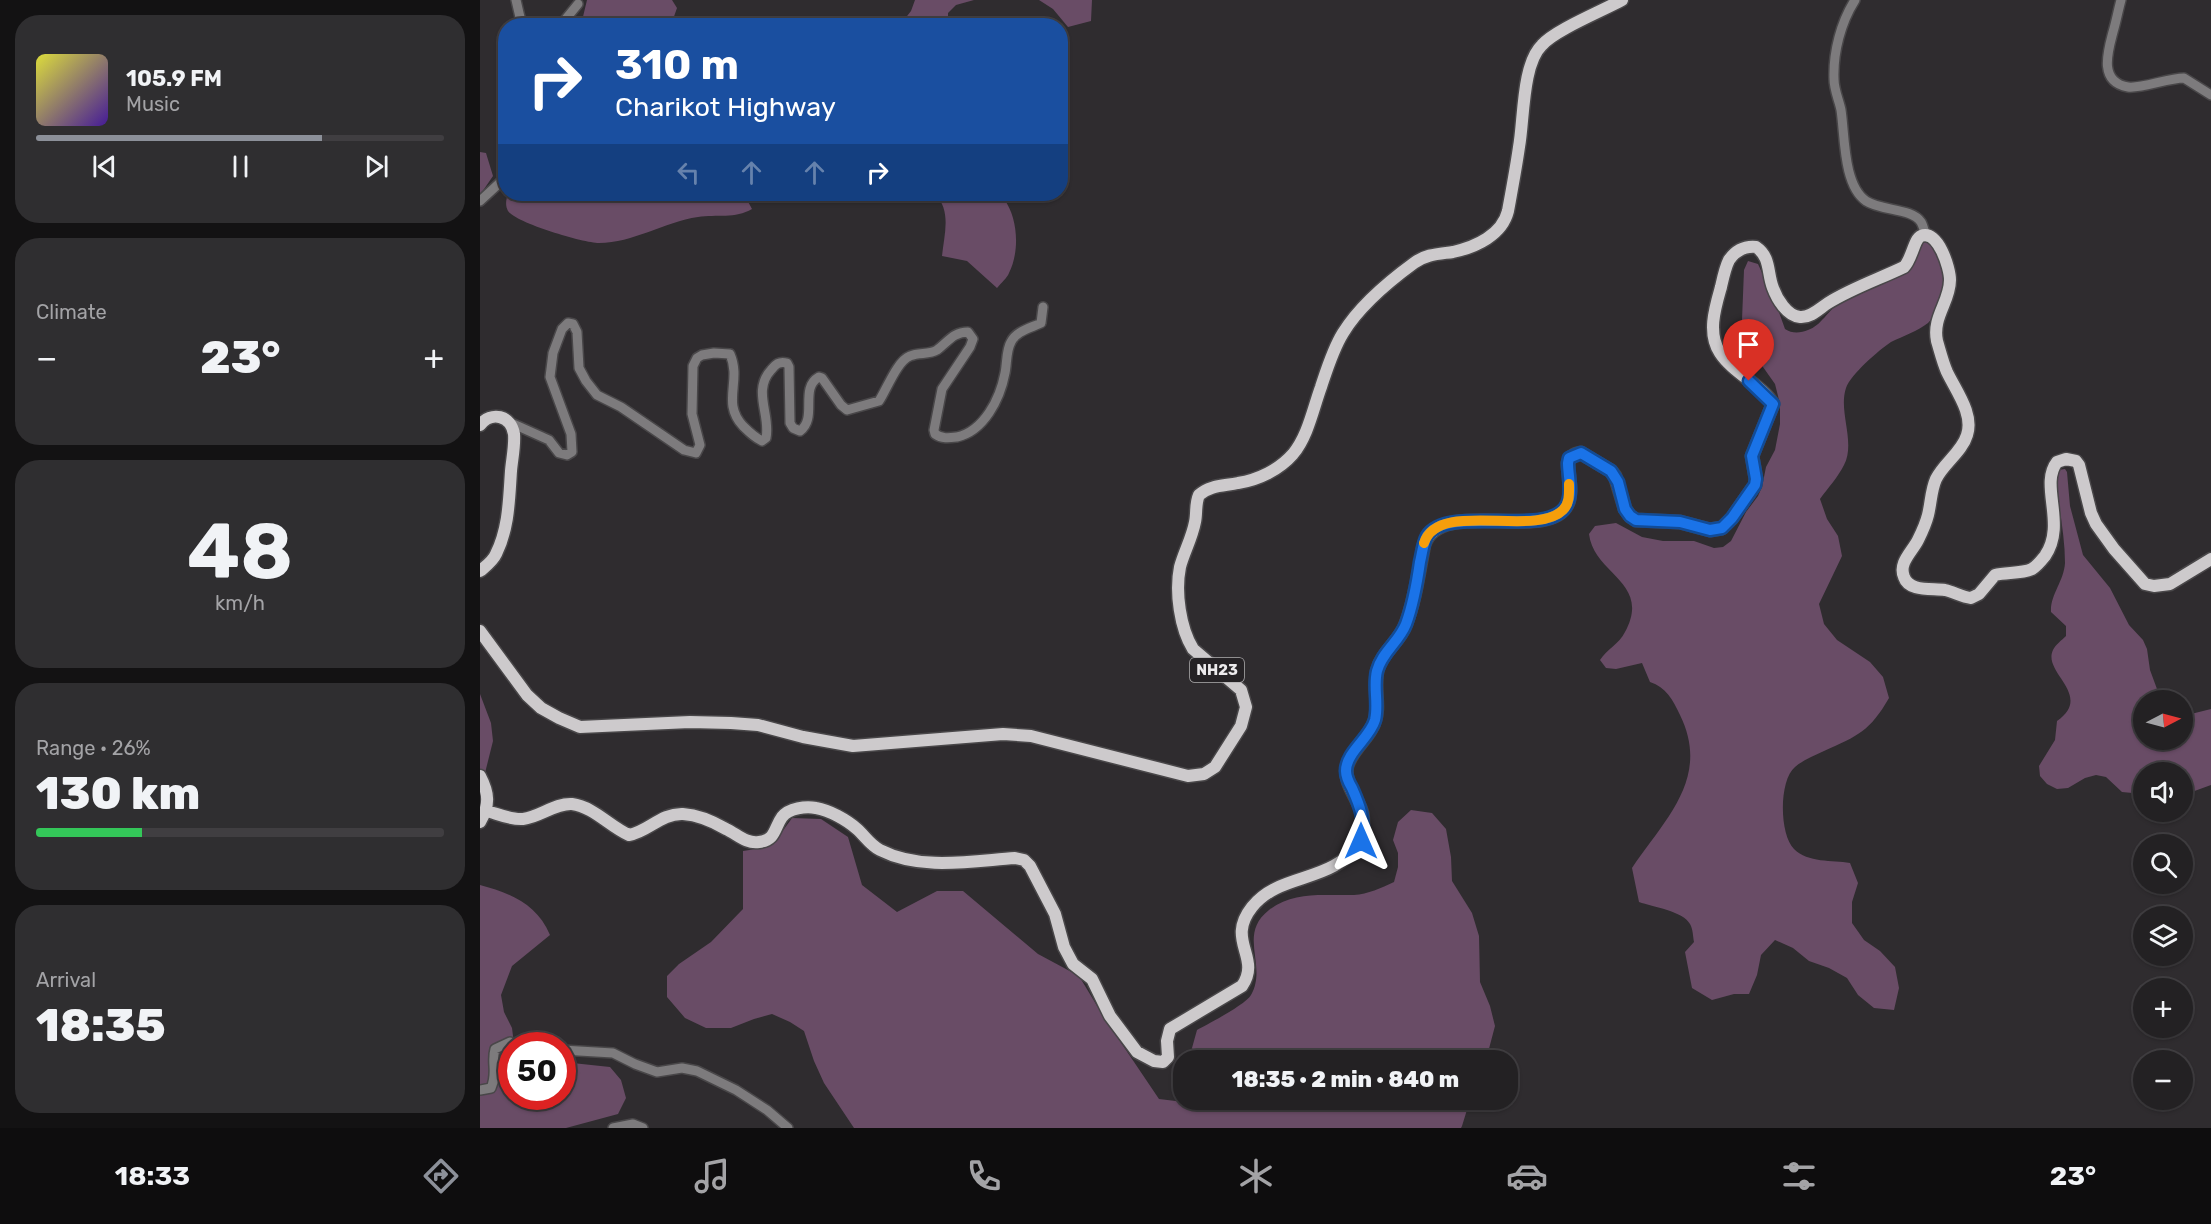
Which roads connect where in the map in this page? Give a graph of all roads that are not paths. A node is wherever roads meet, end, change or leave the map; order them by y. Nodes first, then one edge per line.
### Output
1 (516, 0) edge
2 (1622, 0) edge
3 (1855, 0) edge
4 (2121, 0) edge
5 (578, 4) dead end
6 (520, 18) edge
7 (567, 18) edge
8 (2211, 95) edge
9 (498, 184) edge
10 (480, 201) edge
11 (1926, 235) junction
12 (1043, 307) dead end
13 (482, 419) edge
14 (508, 422) junction
15 (2211, 558) edge
16 (480, 571) edge
17 (480, 631) edge
18 (480, 776) edge
19 (483, 816) edge
20 (498, 1048) edge
21 (576, 1051) edge
22 (480, 1090) edge
23 (613, 1128) edge
24 (643, 1128) edge
25 (788, 1128) edge

1 - 6 street
2 - 17 main road, NH23
3 - 11 street
4 - 8 street
5 - 7 street
9 - 10 street
11 - 15 main road
11 - 19 main road
12 - 14 street
13 - 14 main road
14 - 16 main road
18 - 19 main road
20 - 22 street
21 - 25 street
23 - 24 street

